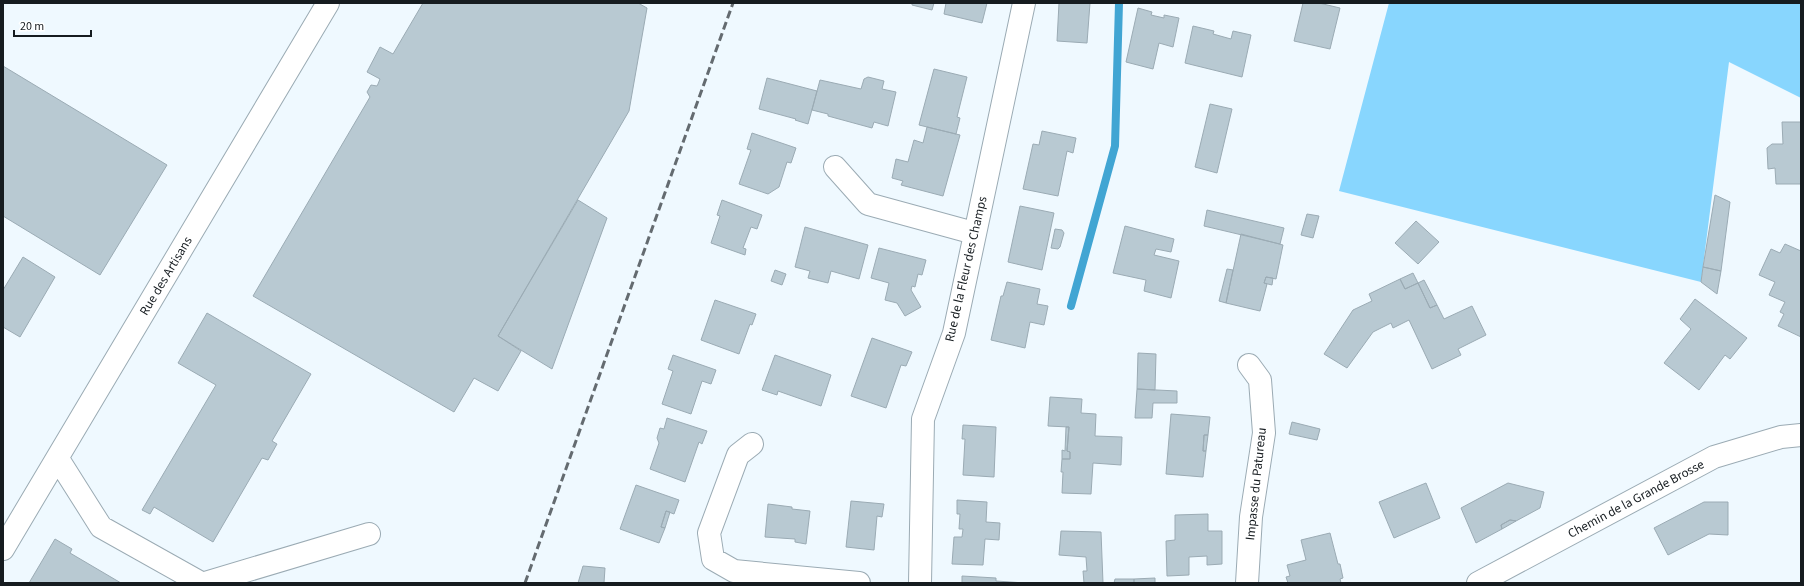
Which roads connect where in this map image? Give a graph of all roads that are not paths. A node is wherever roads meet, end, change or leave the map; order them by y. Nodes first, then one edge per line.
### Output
1 (328, 3) edge
2 (1024, 3) edge
3 (835, 167) dead end
4 (974, 234) junction
5 (1249, 365) dead end
6 (1801, 435) edge
7 (752, 444) dead end
8 (58, 459) junction
9 (369, 534) dead end
10 (3, 549) edge
11 (201, 583) edge
12 (205, 583) edge
13 (859, 583) edge
14 (920, 583) edge
15 (1247, 583) edge
16 (1478, 583) edge

1 - 8 street, Rue des Artisans
2 - 4 street, Rue de la Fleur des Champs
3 - 4 street
4 - 14 street, Rue de la Fleur des Champs
5 - 15 street, Impasse du Patureau
6 - 16 street, Chemin de la Grande Brosse
7 - 13 street
8 - 10 street, Rue des Artisans
8 - 11 street
9 - 12 street

